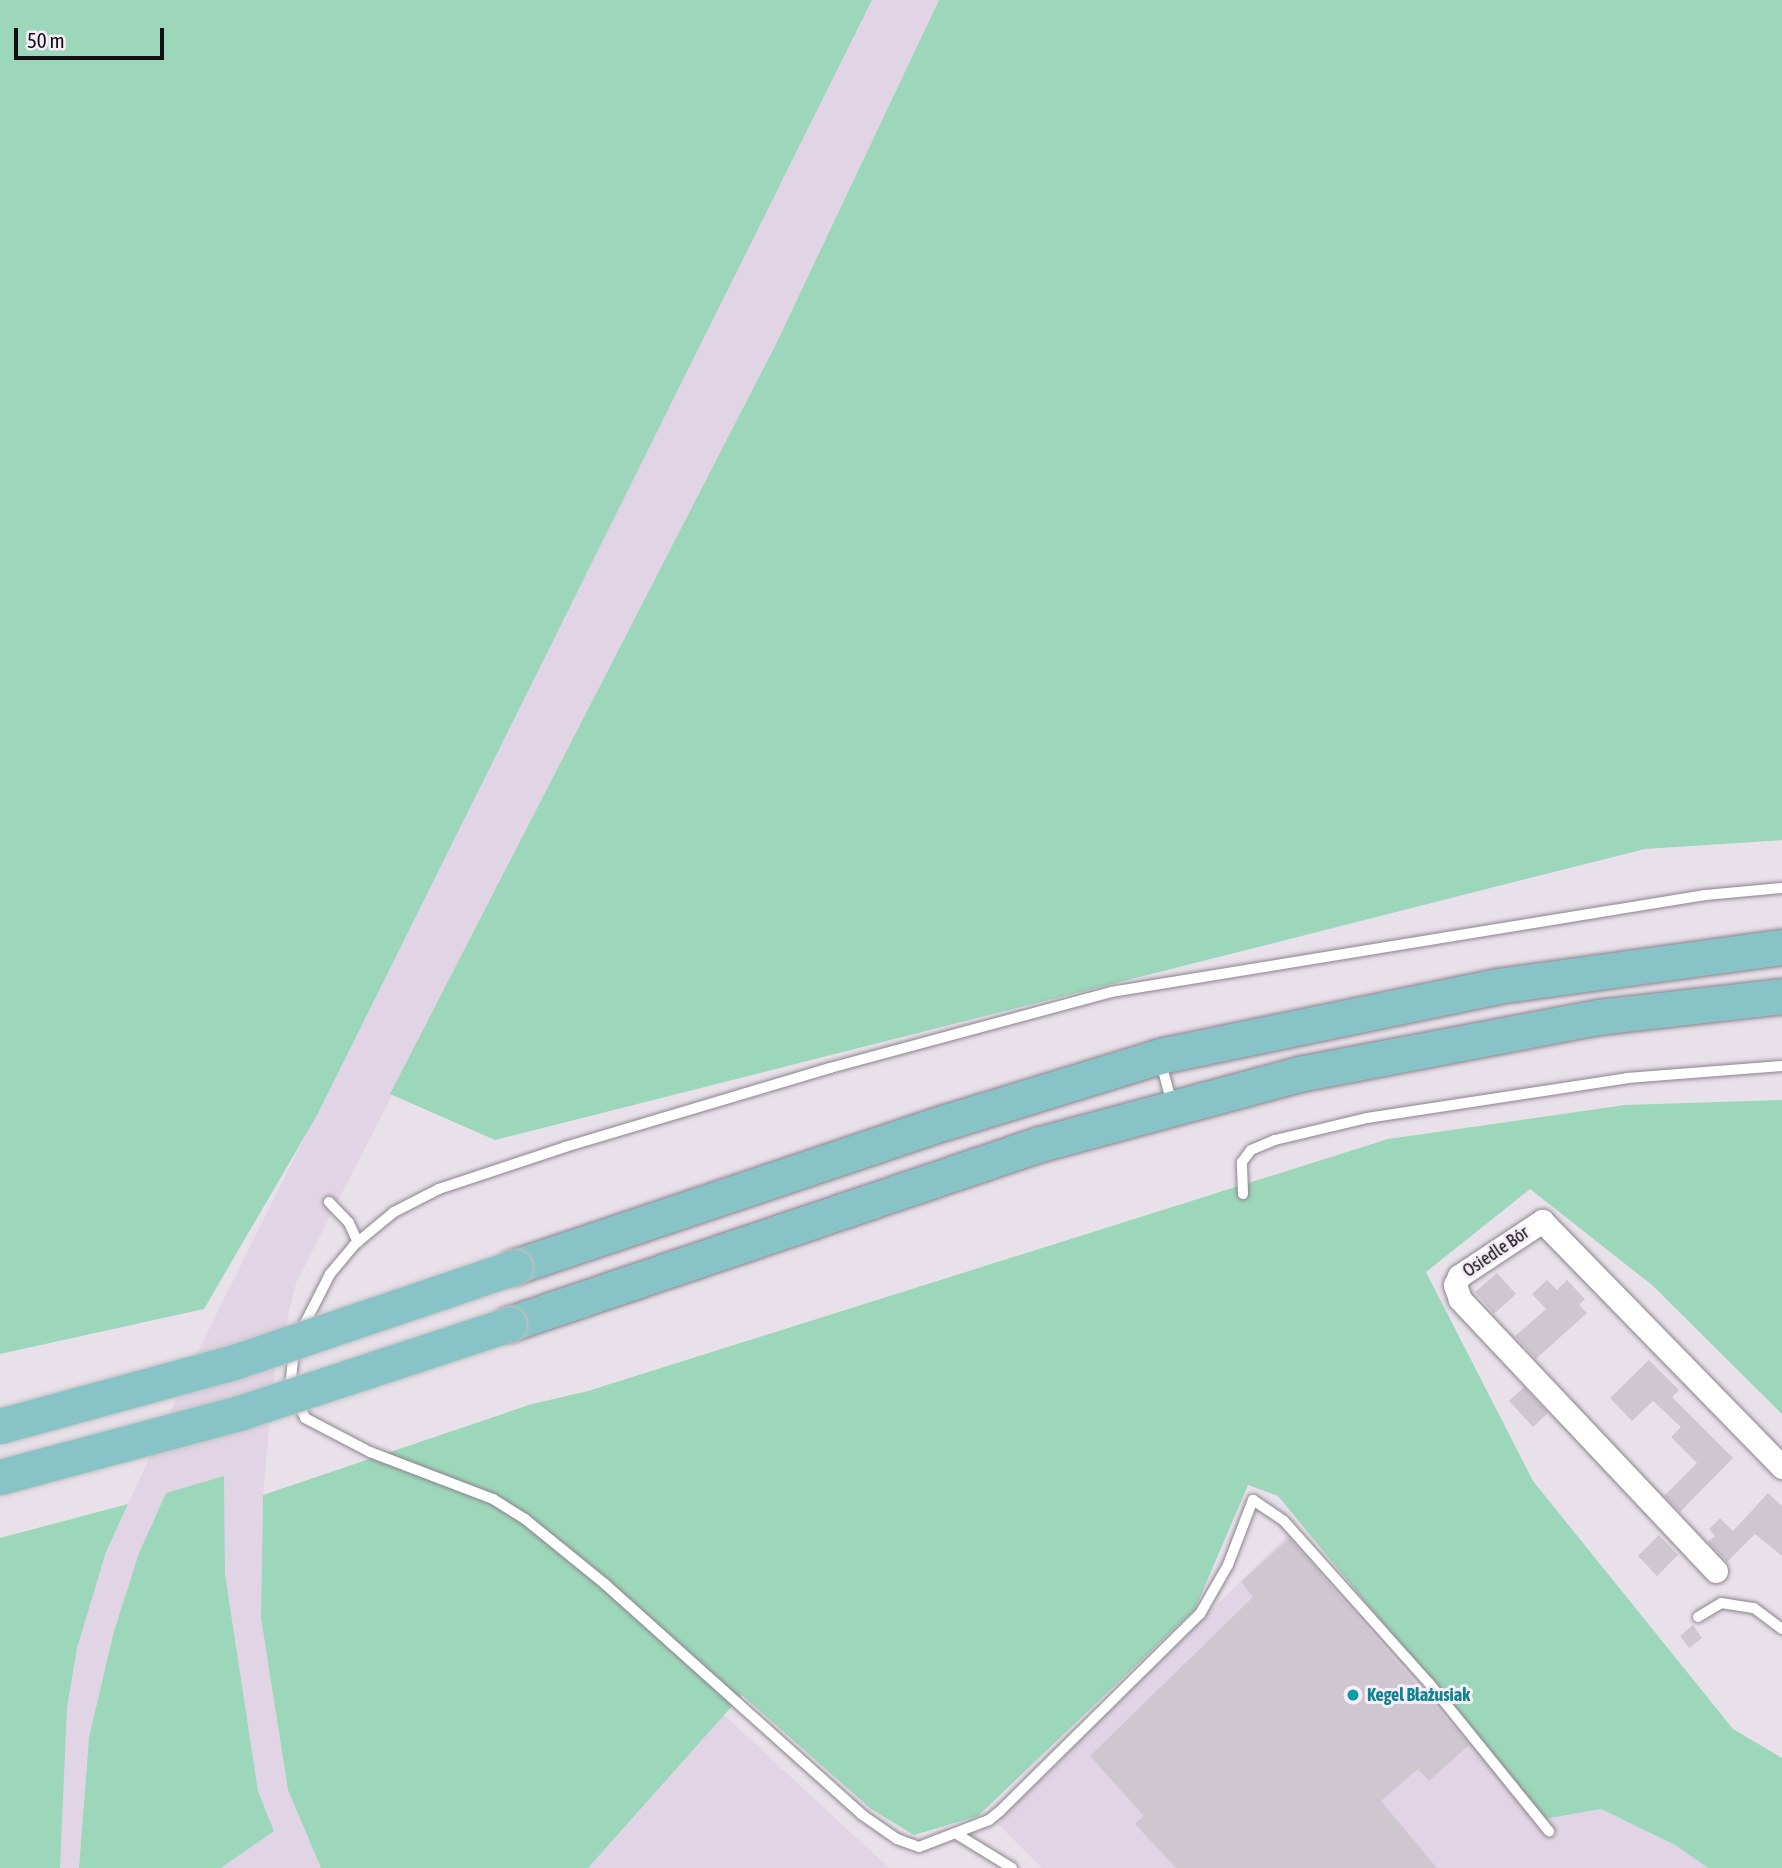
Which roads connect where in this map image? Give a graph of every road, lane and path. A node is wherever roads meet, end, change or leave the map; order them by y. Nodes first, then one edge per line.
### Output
1 (1782, 888) edge
2 (1782, 947) edge
3 (1782, 996) edge
4 (1160, 1056) junction
5 (1782, 1066) edge
6 (1173, 1108) junction
7 (1243, 1194) dead end
8 (329, 1202) dead end
9 (358, 1242) junction
10 (0, 1426) edge
11 (1782, 1467) edge
12 (0, 1477) edge
13 (1716, 1571) dead end
14 (1698, 1616) dead end
15 (1782, 1629) edge
16 (1549, 1831) dead end
17 (955, 1833) junction
18 (1012, 1868) edge

1 - 9 lane
2 - 4 main road
3 - 6 main road
4 - 6 lane
4 - 10 main road, bridge
5 - 7 lane
6 - 12 main road, bridge
8 - 9 lane
9 - 17 lane
11 - 13 street, Osiedle Bór
14 - 15 lane
16 - 17 lane
17 - 18 lane

